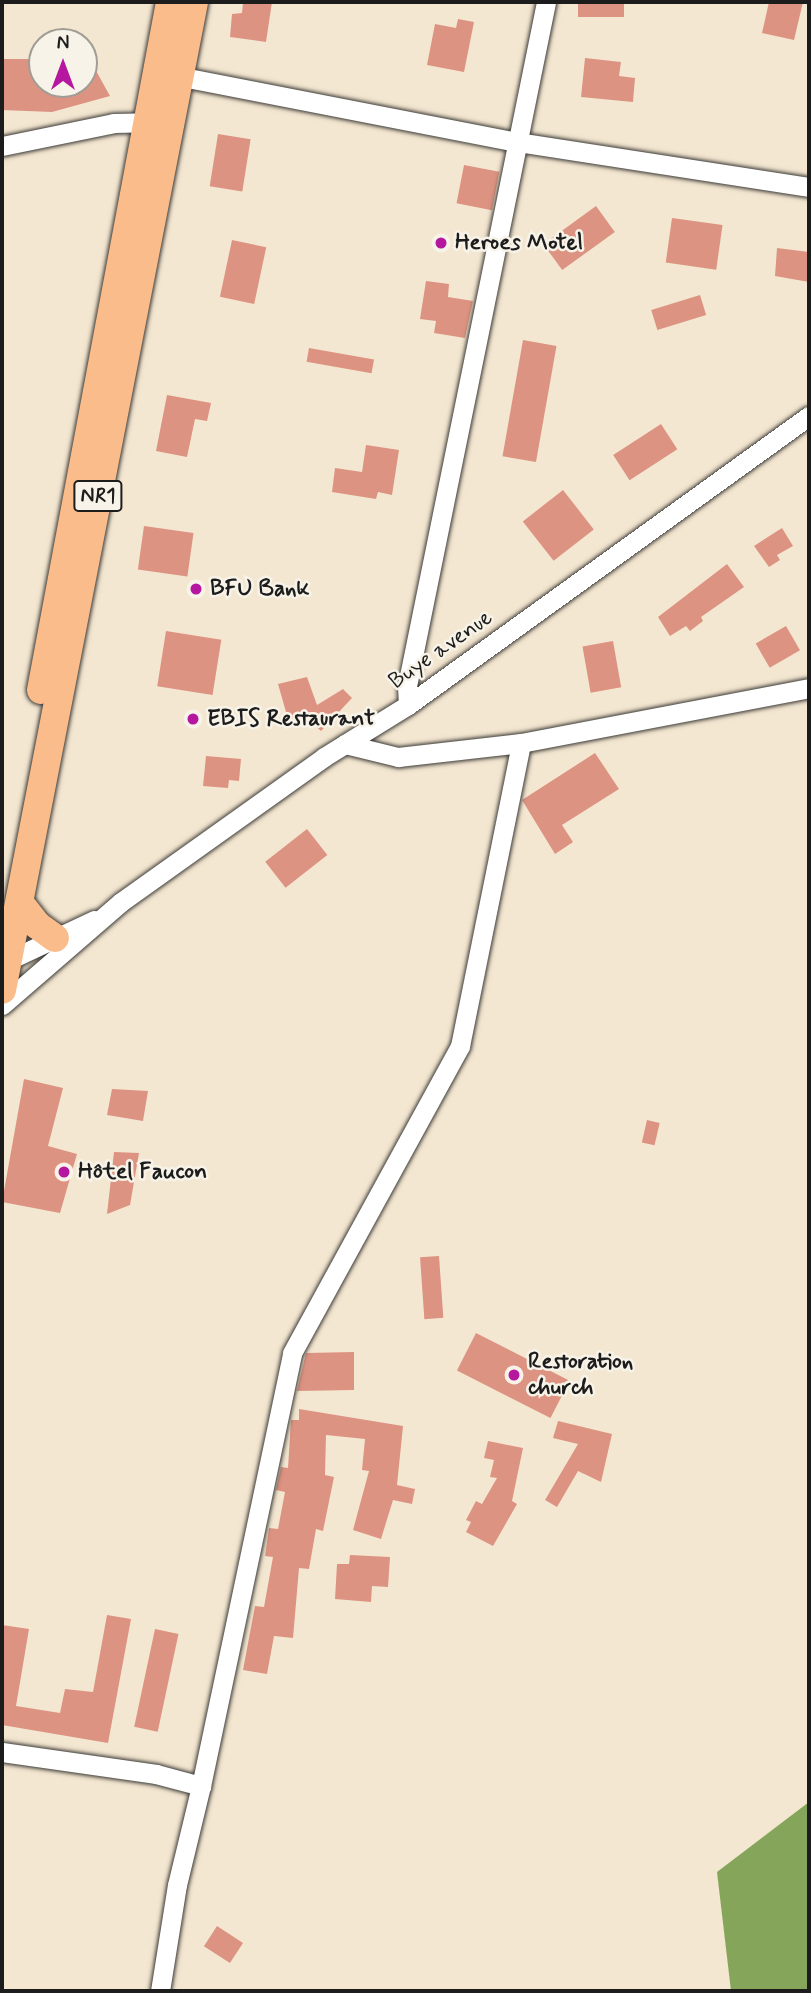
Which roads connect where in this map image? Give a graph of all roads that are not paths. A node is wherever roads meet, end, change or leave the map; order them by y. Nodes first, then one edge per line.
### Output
1 (170, 2) edge
2 (194, 2) edge
3 (546, 2) edge
4 (168, 74) junction
5 (158, 121) junction
6 (518, 142) junction
7 (2, 146) edge
8 (809, 187) edge
9 (809, 416) edge
10 (809, 688) edge
11 (408, 705) junction
12 (521, 743) junction
13 (345, 744) junction
14 (34, 782) junction
15 (4, 874) edge
16 (11, 902) edge
17 (98, 919) junction
18 (55, 938) junction
19 (9, 960) junction
20 (2, 990) edge
21 (2, 1005) edge
22 (2, 1752) edge
23 (201, 1786) junction
24 (160, 1991) edge

1 - 4 highway, NR1
2 - 4 highway, NR1
3 - 6 street
4 - 5 highway, NR1
4 - 6 street
5 - 7 street
5 - 14 highway, NR1
6 - 8 street
6 - 11 street
9 - 11 street, Buye avenue
10 - 12 street
11 - 13 street, Buye avenue
12 - 13 street
12 - 23 street
13 - 17 street, Buye avenue
14 - 15 highway, NR1
14 - 16 highway, NR1
15 - 16 highway, NR1
16 - 18 highway
16 - 19 highway, NR1
17 - 18 street
17 - 21 street
18 - 19 street
19 - 20 highway, NR1
22 - 23 street
23 - 24 street

